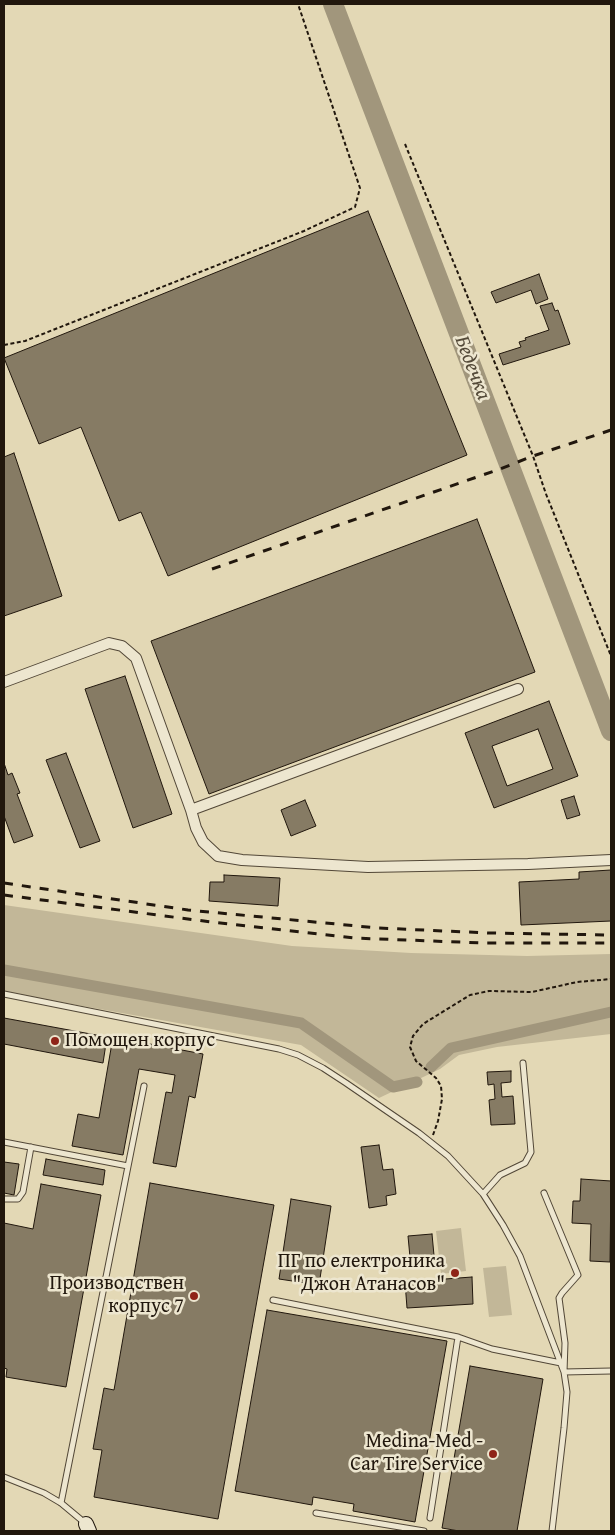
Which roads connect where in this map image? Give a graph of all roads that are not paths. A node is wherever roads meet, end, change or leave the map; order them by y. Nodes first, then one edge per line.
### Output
1 (4, 682) edge
2 (518, 690) dead end
3 (191, 810) junction
4 (611, 860) edge
5 (4, 994) edge
6 (523, 1064) dead end
7 (144, 1086) dead end
8 (4, 1142) edge
9 (31, 1147) junction
10 (128, 1166) junction
11 (544, 1193) dead end
12 (483, 1194) junction
13 (4, 1199) edge
14 (273, 1300) dead end
15 (458, 1337) junction
16 (561, 1363) junction
17 (611, 1371) edge
18 (564, 1372) junction
19 (4, 1477) edge
20 (61, 1503) junction
21 (316, 1513) dead end
22 (430, 1518) dead end
23 (89, 1530) edge
24 (424, 1531) edge
25 (552, 1531) edge

1 - 3 street
2 - 3 street
3 - 4 street
5 - 12 lane
6 - 12 lane
7 - 10 lane
8 - 9 lane
9 - 10 lane
9 - 13 lane
10 - 20 lane
11 - 18 lane
12 - 16 lane
14 - 15 lane
15 - 16 lane
15 - 22 lane
16 - 18 lane
17 - 18 lane
18 - 25 lane
19 - 20 lane
20 - 23 lane
21 - 24 lane

